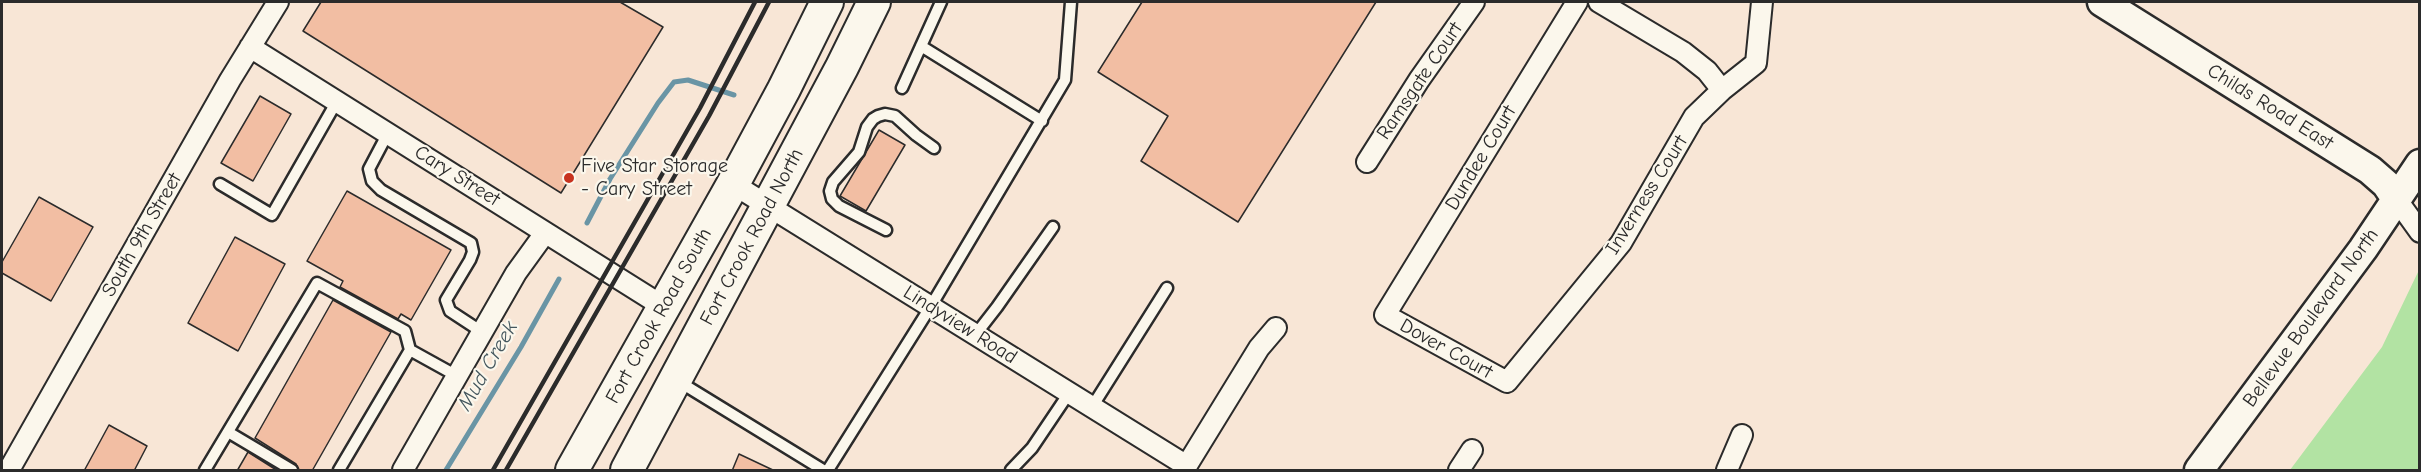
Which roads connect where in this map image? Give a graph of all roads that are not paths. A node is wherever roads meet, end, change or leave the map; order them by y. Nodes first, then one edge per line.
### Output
1 (278, 2) edge
2 (827, 2) edge
3 (874, 2) edge
4 (941, 2) edge
5 (1071, 2) edge
6 (1474, 2) edge
7 (1577, 2) edge
8 (1599, 2) edge
9 (1762, 2) edge
10 (2102, 2) edge
11 (921, 46) junction
12 (250, 47) junction
13 (902, 87) dead end
14 (1722, 90) junction
15 (338, 101) junction
16 (1042, 121) junction
17 (388, 133) junction
18 (934, 148) dead end
19 (1367, 162) dead end
20 (2420, 164) edge
21 (220, 184) dead end
22 (733, 184) junction
23 (2397, 200) junction
24 (768, 206) junction
25 (1053, 226) dead end
26 (885, 230) dead end
27 (2420, 232) edge
28 (545, 233) junction
29 (1167, 288) dead end
30 (931, 306) junction
31 (664, 307) junction
32 (1385, 315) joint
33 (1276, 328) dead end
34 (482, 332) junction
35 (976, 334) junction
36 (410, 350) junction
37 (457, 376) junction
38 (676, 380) junction
39 (1507, 382) joint
40 (1070, 393) junction
41 (1092, 407) junction
42 (228, 432) junction
43 (1742, 435) dead end
44 (1472, 450) dead end
45 (1186, 468) edge
46 (9, 471) edge
47 (205, 471) edge
48 (292, 471) edge
49 (339, 471) edge
50 (403, 471) edge
51 (572, 471) edge
52 (627, 471) edge
53 (823, 471) edge
54 (828, 471) edge
55 (1011, 471) edge
56 (1459, 471) edge
57 (1728, 471) edge
58 (2199, 471) edge

1 - 12 street, South 9th Street
2 - 22 main road, Fort Crook Road South
3 - 24 main road, Fort Crook Road North
4 - 11 lane
5 - 16 lane
6 - 19 street, Ramsgate Court
7 - 32 street, Dundee Court
8 - 14 street
9 - 14 street, Inverness Court
10 - 23 main road, Childs Road East
11 - 13 lane
11 - 16 lane
12 - 15 street, Cary Street
12 - 46 street, South 9th Street
14 - 39 street, Inverness Court
15 - 17 street, Cary Street
15 - 21 lane
16 - 30 lane
17 - 28 street, Cary Street
17 - 34 lane
18 - 26 lane
20 - 23 main road, Bellevue Boulevard North
22 - 24 street, Lindyview Road
22 - 31 main road, Fort Crook Road South
23 - 27 street, Childs Road East
23 - 58 main road, Bellevue Boulevard North
24 - 30 street, Lindyview Road
24 - 38 main road, Fort Crook Road North
25 - 35 lane
28 - 31 street, Cary Street
28 - 34 street
29 - 41 lane
30 - 35 street, Lindyview Road
30 - 54 lane
31 - 51 main road, Fort Crook Road South
32 - 39 street, Dover Court
33 - 45 street
34 - 37 street
35 - 40 street, Lindyview Road
36 - 37 lane
36 - 42 lane
36 - 49 lane
37 - 50 street
38 - 52 main road, Fort Crook Road North
38 - 53 lane
40 - 41 street, Lindyview Road
40 - 55 lane
41 - 45 street, Lindyview Road
42 - 47 lane
42 - 48 lane
43 - 57 street
44 - 56 street

